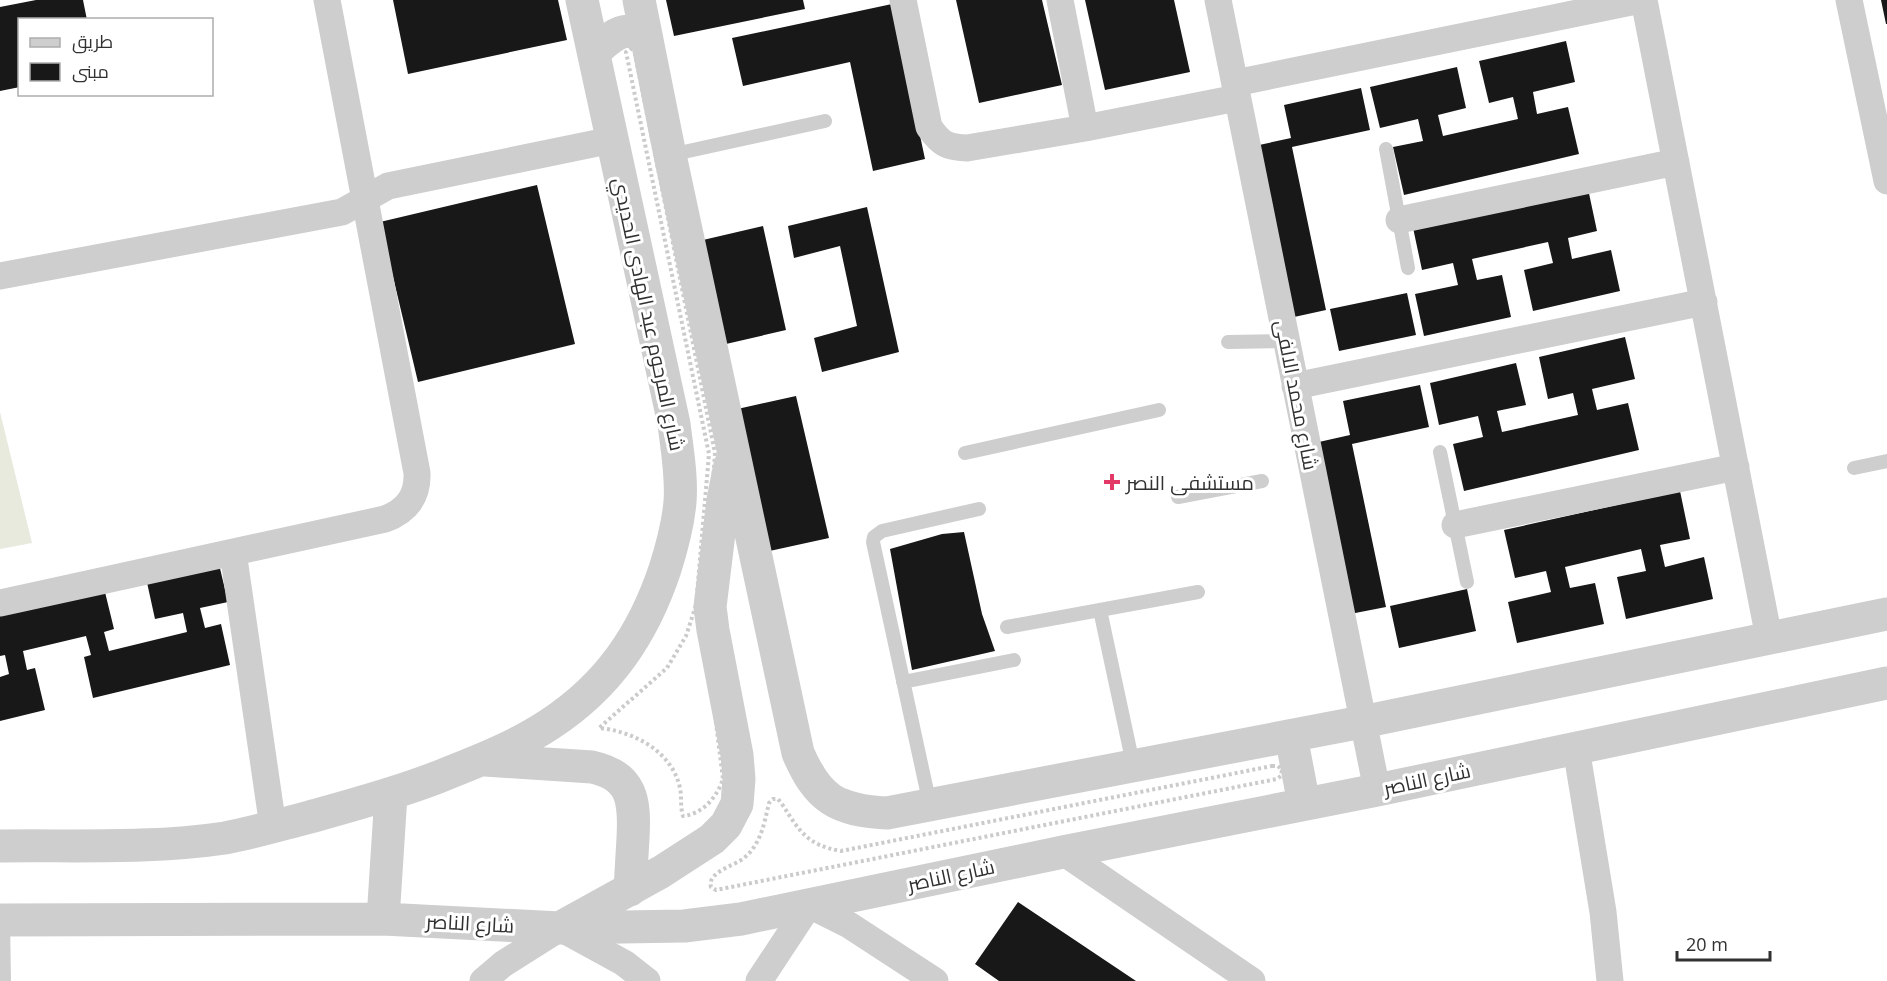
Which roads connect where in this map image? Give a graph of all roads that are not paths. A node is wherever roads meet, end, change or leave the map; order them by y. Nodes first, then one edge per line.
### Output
1 (327, 0) edge
2 (582, 0) edge
3 (639, 0) edge
4 (903, 0) edge
5 (1060, 0) edge
6 (1218, 0) edge
7 (1643, 0) edge
8 (1849, 0) edge
9 (1556, 9) edge
10 (646, 36) junction
11 (594, 52) junction
12 (1236, 91) junction
13 (825, 121) dead end
14 (1085, 128) junction
15 (612, 140) junction
16 (1386, 149) dead end
17 (670, 155) junction
18 (1676, 162) junction
19 (1887, 181) edge
20 (365, 198) junction
21 (1399, 220) junction
22 (1408, 268) dead end
23 (0, 276) edge
24 (1704, 302) junction
25 (1286, 341) junction
26 (1228, 342) dead end
27 (1295, 386) junction
28 (1159, 410) dead end
29 (733, 450) junction
30 (1440, 452) dead end
31 (965, 453) dead end
32 (1887, 461) edge
33 (1736, 467) junction
34 (1854, 468) dead end
35 (1262, 481) dead end
36 (1178, 497) dead end
37 (979, 509) dead end
38 (1455, 525) junction
39 (233, 552) junction
40 (1467, 582) dead end
41 (1198, 592) dead end
42 (0, 603) edge
43 (1100, 610) junction
44 (1887, 614) edge
45 (1007, 627) dead end
46 (1769, 638) junction
47 (1014, 660) dead end
48 (903, 682) junction
49 (1887, 683) edge
50 (1362, 722) junction
51 (1291, 736) junction
52 (1576, 748) junction
53 (481, 760) junction
54 (1133, 764) junction
55 (1377, 790) junction
56 (391, 795) junction
57 (1304, 804) junction
58 (930, 805) junction
59 (273, 827) junction
60 (0, 846) edge
61 (1063, 852) junction
62 (630, 890) junction
63 (809, 904) junction
64 (383, 919) junction
65 (1, 920) edge
66 (560, 928) junction
67 (3, 973) edge
68 (483, 981) edge
69 (647, 981) edge
70 (759, 981) edge
71 (935, 981) edge
72 (1252, 981) edge
73 (1610, 981) edge

1 - 20 street
2 - 11 street, شارع المرحوم عبد الهادى الحديدي
3 - 10 street
4 - 14 street
5 - 14 street
6 - 12 street, شارع محمد الالفى
7 - 9 street
7 - 18 street
8 - 19 street
9 - 12 street
10 - 11 street
10 - 17 street
11 - 15 street, شارع المرحوم عبد الهادى الحديدي
12 - 14 street
12 - 25 street, شارع محمد الالفى
13 - 17 lane
15 - 20 street
15 - 53 street, شارع المرحوم عبد الهادى الحديدي
16 - 21 lane
17 - 29 street
18 - 21 street
18 - 24 street
20 - 23 street
20 - 39 street
21 - 22 lane
24 - 27 street
24 - 33 street
25 - 26 lane
25 - 27 street, شارع محمد الالفى
27 - 50 street, شارع محمد الالفى
28 - 31 lane
29 - 58 street
29 - 62 street
30 - 38 lane
32 - 34 lane
33 - 38 street
33 - 46 street
35 - 36 lane
37 - 48 lane
38 - 40 lane
39 - 42 street
39 - 59 street
41 - 43 lane
43 - 45 lane
43 - 54 lane
44 - 46 street
46 - 50 street
47 - 48 lane
48 - 58 lane
49 - 52 street, شارع الناصر
50 - 51 street
50 - 55 street, شارع محمد الالفى
51 - 54 street
51 - 57 street
52 - 55 street, شارع الناصر
52 - 73 street
53 - 56 street, شارع المرحوم عبد الهادى الحديدي
53 - 62 street
54 - 58 street
55 - 57 street, شارع الناصر
56 - 59 street, شارع المرحوم عبد الهادى الحديدي
56 - 64 street
57 - 61 street, شارع الناصر
59 - 60 street
61 - 63 street, شارع الناصر
61 - 72 street
62 - 66 street
63 - 66 street, شارع الناصر
63 - 70 street
63 - 71 street
64 - 65 street, شارع الناصر
64 - 66 street, شارع الناصر
65 - 67 lane
66 - 68 street
66 - 69 street

